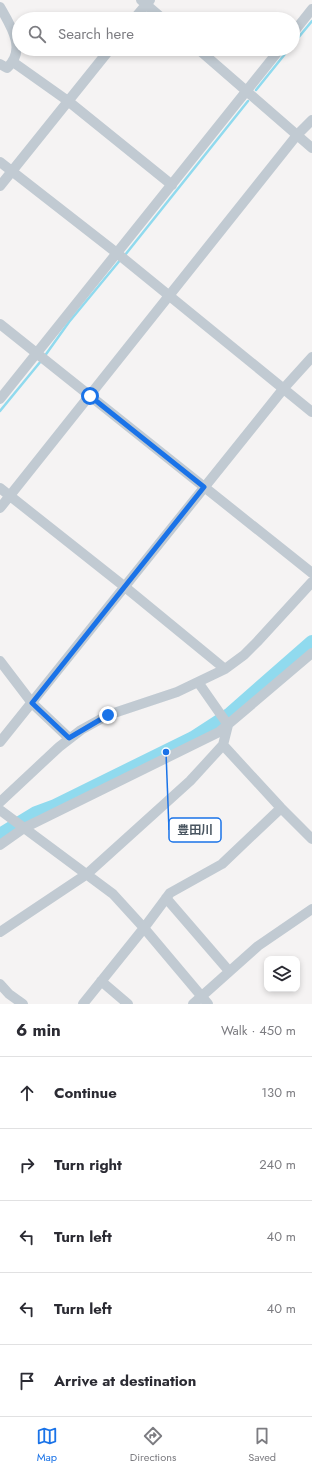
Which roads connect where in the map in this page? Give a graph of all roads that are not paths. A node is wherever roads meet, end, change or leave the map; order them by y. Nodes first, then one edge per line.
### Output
1 (146, 1) edge
2 (0, 7) edge
3 (312, 9) edge
4 (139, 12) edge
5 (156, 12) edge
6 (300, 24) edge
7 (12, 29) edge
8 (15, 56) edge
9 (104, 56) edge
10 (206, 56) edge
11 (274, 56) edge
12 (14, 62) junction
13 (0, 64) edge
14 (247, 91) junction
15 (68, 101) junction
16 (312, 120) edge
17 (297, 135) junction
18 (312, 148) edge
19 (0, 162) edge
20 (12, 171) junction
21 (172, 185) junction
22 (0, 186) edge
23 (118, 254) junction
24 (169, 296) junction
25 (0, 324) edge
26 (38, 354) junction
27 (312, 357) edge
28 (284, 388) junction
29 (90, 396) junction
30 (0, 398) edge
31 (312, 412) edge
32 (204, 487) junction
33 (0, 488) edge
34 (10, 496) junction
35 (0, 508) edge
36 (312, 573) edge
37 (312, 582) edge
38 (125, 587) junction
39 (312, 653) edge
40 (0, 661) edge
41 (225, 669) junction
42 (198, 682) junction
43 (32, 703) junction
44 (228, 725) junction
45 (69, 738) junction
46 (0, 742) edge
47 (223, 745) junction
48 (0, 802) edge
49 (281, 808) junction
50 (0, 810) edge
51 (23, 828) junction
52 (312, 839) edge
53 (0, 845) edge
54 (87, 874) junction
55 (166, 898) junction
56 (312, 909) edge
57 (144, 928) junction
58 (0, 932) edge
59 (229, 971) junction
60 (101, 981) junction
61 (0, 984) edge
62 (201, 996) junction
63 (23, 1004) edge
64 (83, 1004) edge
65 (128, 1004) edge
66 (193, 1004) edge
67 (208, 1004) edge

1 - 4 street
1 - 5 street
2 - 7 street
3 - 6 street
8 - 12 street
9 - 15 street
10 - 14 street
11 - 14 street
12 - 13 street
12 - 15 street
14 - 17 street
14 - 21 street
15 - 20 street
15 - 21 street
16 - 17 street
17 - 18 street
17 - 24 street
19 - 20 street
20 - 22 street
20 - 23 street
21 - 23 street
23 - 24 street
23 - 26 street
24 - 28 street
24 - 29 street
25 - 26 street
26 - 29 street
26 - 30 street
27 - 28 street
28 - 31 street
28 - 32 street
29 - 32 street
29 - 34 street
32 - 36 street
32 - 38 street
33 - 34 street
34 - 35 street
34 - 38 street
37 - 41 street
38 - 41 street
38 - 43 street
39 - 44 street
40 - 43 street
41 - 42 street
42 - 44 street
42 - 45 street
43 - 45 street
43 - 46 street
44 - 47 street
44 - 51 street
45 - 48 street
47 - 49 street
47 - 54 street
49 - 52 street
49 - 55 street
50 - 51 street
51 - 53 street
51 - 54 street
54 - 57 street
54 - 58 street
55 - 57 street
55 - 59 street
56 - 59 street
57 - 60 street
57 - 62 street
59 - 62 street
60 - 64 street
60 - 65 street
61 - 63 street
62 - 66 street
62 - 67 street

